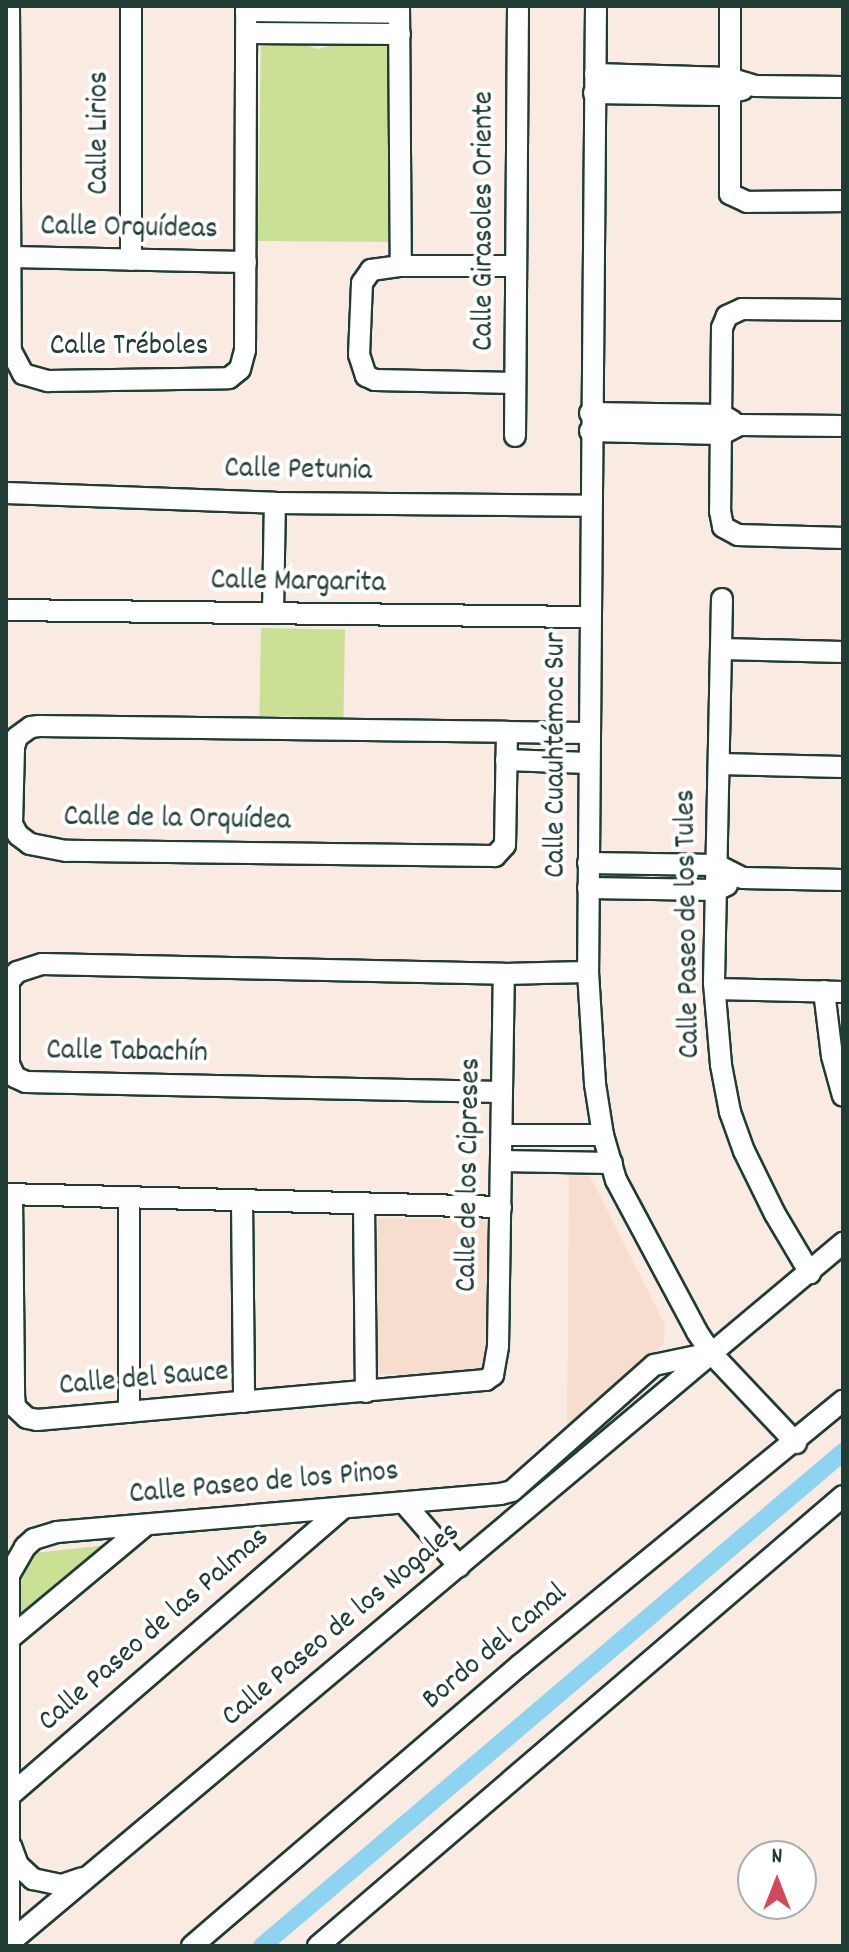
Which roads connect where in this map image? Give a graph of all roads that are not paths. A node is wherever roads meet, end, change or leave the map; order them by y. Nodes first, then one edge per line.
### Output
1 (9, 6) edge
2 (131, 6) edge
3 (518, 6) edge
4 (596, 6) edge
5 (730, 6) edge
6 (246, 9) edge
7 (312, 9) edge
8 (336, 9) edge
9 (399, 10) edge
10 (247, 33) junction
11 (312, 33) junction
12 (336, 34) junction
13 (400, 34) junction
14 (595, 83) junction
15 (729, 86) junction
16 (843, 87) edge
17 (843, 201) edge
18 (10, 257) junction
19 (131, 260) junction
20 (246, 262) junction
21 (401, 266) junction
22 (516, 266) junction
23 (843, 310) edge
24 (515, 383) junction
25 (590, 422) junction
26 (728, 425) junction
27 (843, 426) edge
28 (515, 436) dead end
29 (6, 493) edge
30 (275, 503) junction
31 (589, 506) junction
32 (843, 538) edge
33 (722, 599) dead end
34 (6, 610) edge
35 (273, 613) junction
36 (589, 617) junction
37 (721, 649) junction
38 (843, 652) edge
39 (507, 732) junction
40 (589, 733) junction
41 (506, 760) junction
42 (588, 763) junction
43 (719, 764) junction
44 (843, 767) edge
45 (588, 863) junction
46 (717, 865) junction
47 (742, 878) junction
48 (843, 880) edge
49 (588, 888) junction
50 (716, 890) junction
51 (588, 972) junction
52 (504, 974) junction
53 (715, 989) junction
54 (834, 991) edge
55 (502, 1092) junction
56 (843, 1096) edge
57 (502, 1135) junction
58 (603, 1135) junction
59 (501, 1161) junction
60 (612, 1163) junction
61 (9, 1194) edge
62 (129, 1198) junction
63 (242, 1200) junction
64 (364, 1204) junction
65 (501, 1207) junction
66 (843, 1243) edge
67 (810, 1273) junction
68 (711, 1353) junction
69 (493, 1375) joint
70 (366, 1392) junction
71 (843, 1401) edge
72 (244, 1402) junction
73 (129, 1412) junction
74 (796, 1443) junction
75 (512, 1491) junction
76 (843, 1496) edge
77 (404, 1503) junction
78 (528, 1509) junction
79 (341, 1510) junction
80 (146, 1525) junction
81 (459, 1566) junction
82 (9, 1639) junction
83 (7, 1798) edge
84 (9, 1838) junction
85 (89, 1876) junction
86 (9, 1944) edge
87 (192, 1946) edge
88 (318, 1946) edge

1 - 18 street, Calle Tréboles
2 - 19 street, Calle Lirios
3 - 22 street, Calle Girasoles Oriente
4 - 14 street, Calle Cuauhtémoc Sur
5 - 15 street
6 - 7 street
6 - 10 street, Calle Tréboles
7 - 8 street
7 - 11 street
8 - 9 street
8 - 12 street
9 - 13 street
10 - 11 street
10 - 20 street, Calle Tréboles
11 - 12 street
12 - 13 street
13 - 21 street
14 - 15 street
14 - 25 street, Calle Cuauhtémoc Sur
15 - 16 street
15 - 17 street
18 - 19 street, Calle Orquídeas
18 - 20 street, Calle Tréboles
19 - 20 street, Calle Orquídeas
21 - 22 street
21 - 24 street
22 - 24 street, Calle Girasoles Oriente
23 - 26 street
24 - 28 street, Calle Girasoles Oriente
25 - 26 street
25 - 31 street, Calle Cuauhtémoc Sur
26 - 27 street
26 - 32 street
29 - 30 street, Calle Petunia
30 - 31 street, Calle Petunia
30 - 35 street
31 - 36 street, Calle Cuauhtémoc Sur
33 - 37 street, Calle Paseo de los Tules
34 - 35 street, Calle Margarita
35 - 36 street, Calle Margarita
36 - 40 street, Calle Cuauhtémoc Sur
37 - 38 street
37 - 43 street, Calle Paseo de los Tules
39 - 40 street, Calle de la Orquídea
39 - 41 street, Calle de la Orquídea
39 - 41 street, Calle de la Orquídea
40 - 42 street, Calle Cuauhtémoc Sur
41 - 42 street
42 - 45 street, Calle Cuauhtémoc Sur
43 - 44 street
43 - 46 street, Calle Paseo de los Tules
45 - 46 street
45 - 49 street, Calle Cuauhtémoc Sur
46 - 47 street
46 - 50 street, Calle Paseo de los Tules
47 - 48 street
47 - 50 street
49 - 50 street
49 - 51 street, Calle Cuauhtémoc Sur
50 - 53 street, Calle Paseo de los Tules
51 - 52 street
51 - 58 street, Calle Cuauhtémoc Sur
52 - 55 street, Calle de los Cipreses
52 - 55 street, Calle Tabachín
53 - 54 street
53 - 67 street, Calle Paseo de los Tules
54 - 56 street
55 - 57 street, Calle de los Cipreses
57 - 58 street
57 - 59 street, Calle de los Cipreses
58 - 60 street, Calle Cuauhtémoc Sur
59 - 60 street
59 - 65 street, Calle de los Cipreses
60 - 68 street, Calle Cuauhtémoc Sur
61 - 62 street, Calle del Sauce
61 - 73 street, Calle del Sauce
62 - 63 street, Calle del Sauce
62 - 73 street
63 - 64 street, Calle del Sauce
63 - 72 street
64 - 65 street, Calle del Sauce
64 - 70 street
65 - 69 street, Calle de los Cipreses
66 - 67 street, Calle Paseo de los Nogales
67 - 68 street, Calle Paseo de los Nogales
68 - 74 street, Calle Cuauhtémoc Sur
68 - 75 street, Calle Paseo de los Nogales
68 - 78 street, Calle Paseo de los Nogales
69 - 70 street, Calle del Sauce
70 - 72 street, Calle del Sauce
71 - 74 street, Bordo del Canal
72 - 73 street, Calle del Sauce
74 - 87 street, Bordo del Canal
75 - 77 street, Calle Paseo de los Pinos
75 - 78 street
76 - 88 street
77 - 79 street, Calle Paseo de los Pinos
77 - 81 street
78 - 81 street, Calle Paseo de los Nogales
79 - 80 street, Calle Paseo de los Pinos
79 - 83 street, Calle Paseo de las Palmas
80 - 82 street
80 - 82 street, Calle Paseo de los Pinos
81 - 85 street, Calle Paseo de los Nogales
82 - 83 street
83 - 84 street
84 - 85 street
84 - 86 street
85 - 86 street, Calle Paseo de los Nogales

